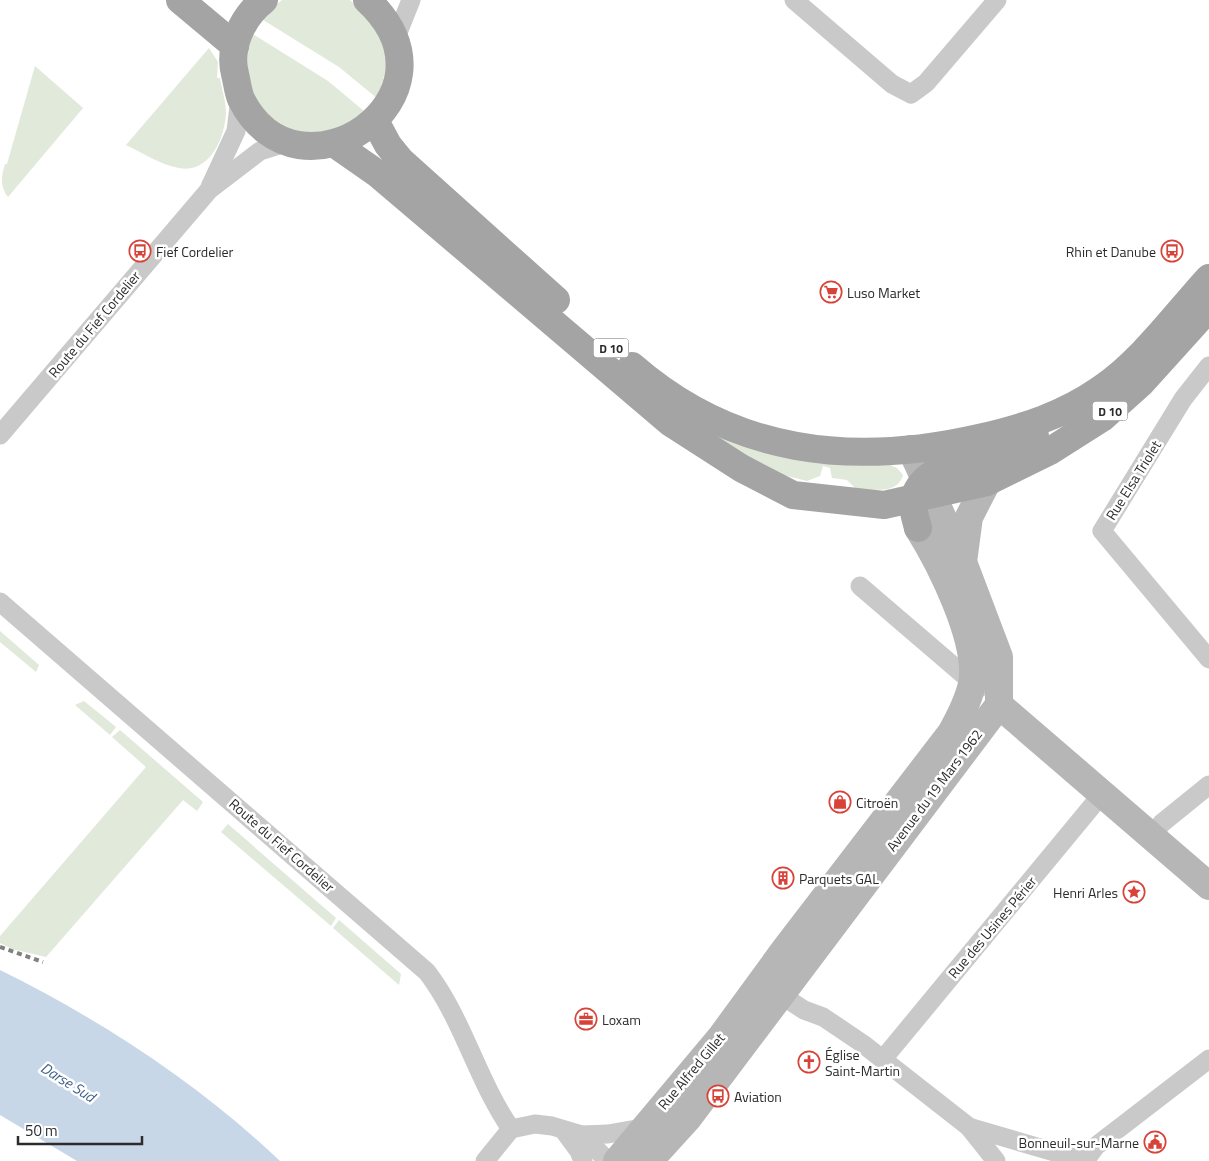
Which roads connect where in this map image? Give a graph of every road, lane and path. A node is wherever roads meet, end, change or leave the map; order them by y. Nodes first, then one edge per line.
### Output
1 (180, 0) edge
2 (264, 0) edge
3 (367, 0) edge
4 (411, 0) edge
5 (794, 0) edge
6 (997, 0) edge
7 (395, 40) junction
8 (235, 46) junction
9 (240, 98) junction
10 (375, 121) junction
11 (289, 142) junction
12 (335, 144) junction
13 (209, 190) junction
14 (1209, 278) edge
15 (1209, 308) edge
16 (1209, 366) edge
17 (1060, 413) junction
18 (0, 435) edge
19 (911, 449) junction
20 (987, 482) junction
21 (923, 491) junction
22 (884, 505) junction
23 (918, 528) junction
24 (963, 562) junction
25 (860, 586) dead end
26 (0, 602) edge
27 (1209, 659) edge
28 (972, 683) junction
29 (999, 705) junction
30 (1209, 785) edge
31 (1102, 794) junction
32 (1151, 836) junction
33 (1209, 886) edge
34 (772, 987) junction
35 (1209, 1059) edge
36 (882, 1060) junction
37 (969, 1127) junction
38 (642, 1128) junction
39 (511, 1129) junction
40 (573, 1133) junction
41 (654, 1158) edge
42 (485, 1161) edge
43 (583, 1161) edge
44 (608, 1161) edge
45 (617, 1161) edge
46 (996, 1161) edge
47 (1085, 1161) edge

1 - 8 main road
2 - 8 main road
3 - 7 main road
4 - 7 street
5 - 6 street
7 - 10 main road
8 - 9 main road
9 - 11 main road
9 - 13 street, Route du Fief Cordelier
10 - 12 main road
10 - 19 main road, D 10
11 - 12 main road
11 - 13 street, Route du Fief Cordelier
12 - 22 main road, D 10
13 - 18 street, Route du Fief Cordelier
14 - 17 main road, D 10
15 - 20 main road, D 10
16 - 27 street, Rue Elsa Triolet
17 - 19 main road, D 10
17 - 21 main road
19 - 21 main road
20 - 21 main road, D 10
20 - 24 main road
21 - 22 main road, D 10
21 - 23 main road
21 - 24 main road
22 - 23 main road
23 - 28 main road, Avenue du 19 Mars 1962
24 - 29 main road
25 - 28 street
26 - 39 street, Route du Fief Cordelier
28 - 29 street
28 - 34 main road, Avenue du 19 Mars 1962
29 - 31 main road
29 - 34 main road, Avenue du 19 Mars 1962
30 - 32 street
31 - 32 main road
31 - 36 street, Rue des Usines Périer
32 - 33 main road
34 - 36 street
34 - 38 main road, Rue Alfred Gillet
34 - 41 main road, Rue Alfred Gillet
35 - 47 street
36 - 37 street
37 - 46 street
37 - 47 street
38 - 40 street
38 - 45 main road, Rue Alfred Gillet
39 - 40 street
39 - 42 street
40 - 43 street
40 - 44 street

